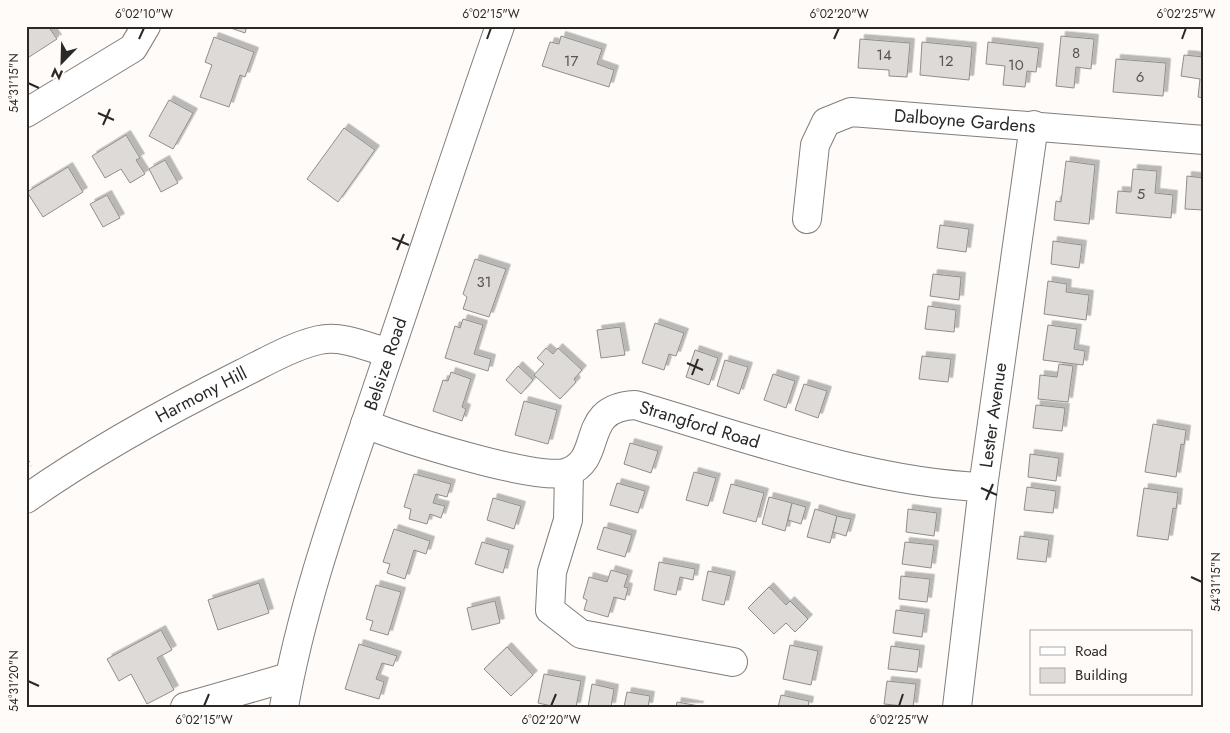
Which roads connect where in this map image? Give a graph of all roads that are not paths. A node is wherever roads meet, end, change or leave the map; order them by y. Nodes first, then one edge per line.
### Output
1 (146, 26) edge
2 (500, 26) edge
3 (26, 113) edge
4 (1034, 125) junction
5 (1204, 140) edge
6 (807, 218) dead end
7 (389, 353) junction
8 (365, 424) junction
9 (569, 472) junction
10 (983, 487) junction
11 (26, 498) edge
12 (733, 662) dead end
13 (289, 677) junction
14 (185, 707) edge
15 (284, 707) edge
16 (957, 707) edge

1 - 3 street
2 - 7 street, Belsize Road
4 - 5 street, Dalboyne Gardens
4 - 6 street, Dalboyne Gardens
4 - 10 street, Lester Avenue
7 - 8 street, Belsize Road
7 - 11 street, Harmony Hill
8 - 9 street
8 - 13 street, Belsize Road
9 - 10 street, Strangford Road
9 - 12 street
10 - 16 street, Lester Avenue
13 - 14 street
13 - 15 street, Belsize Road

